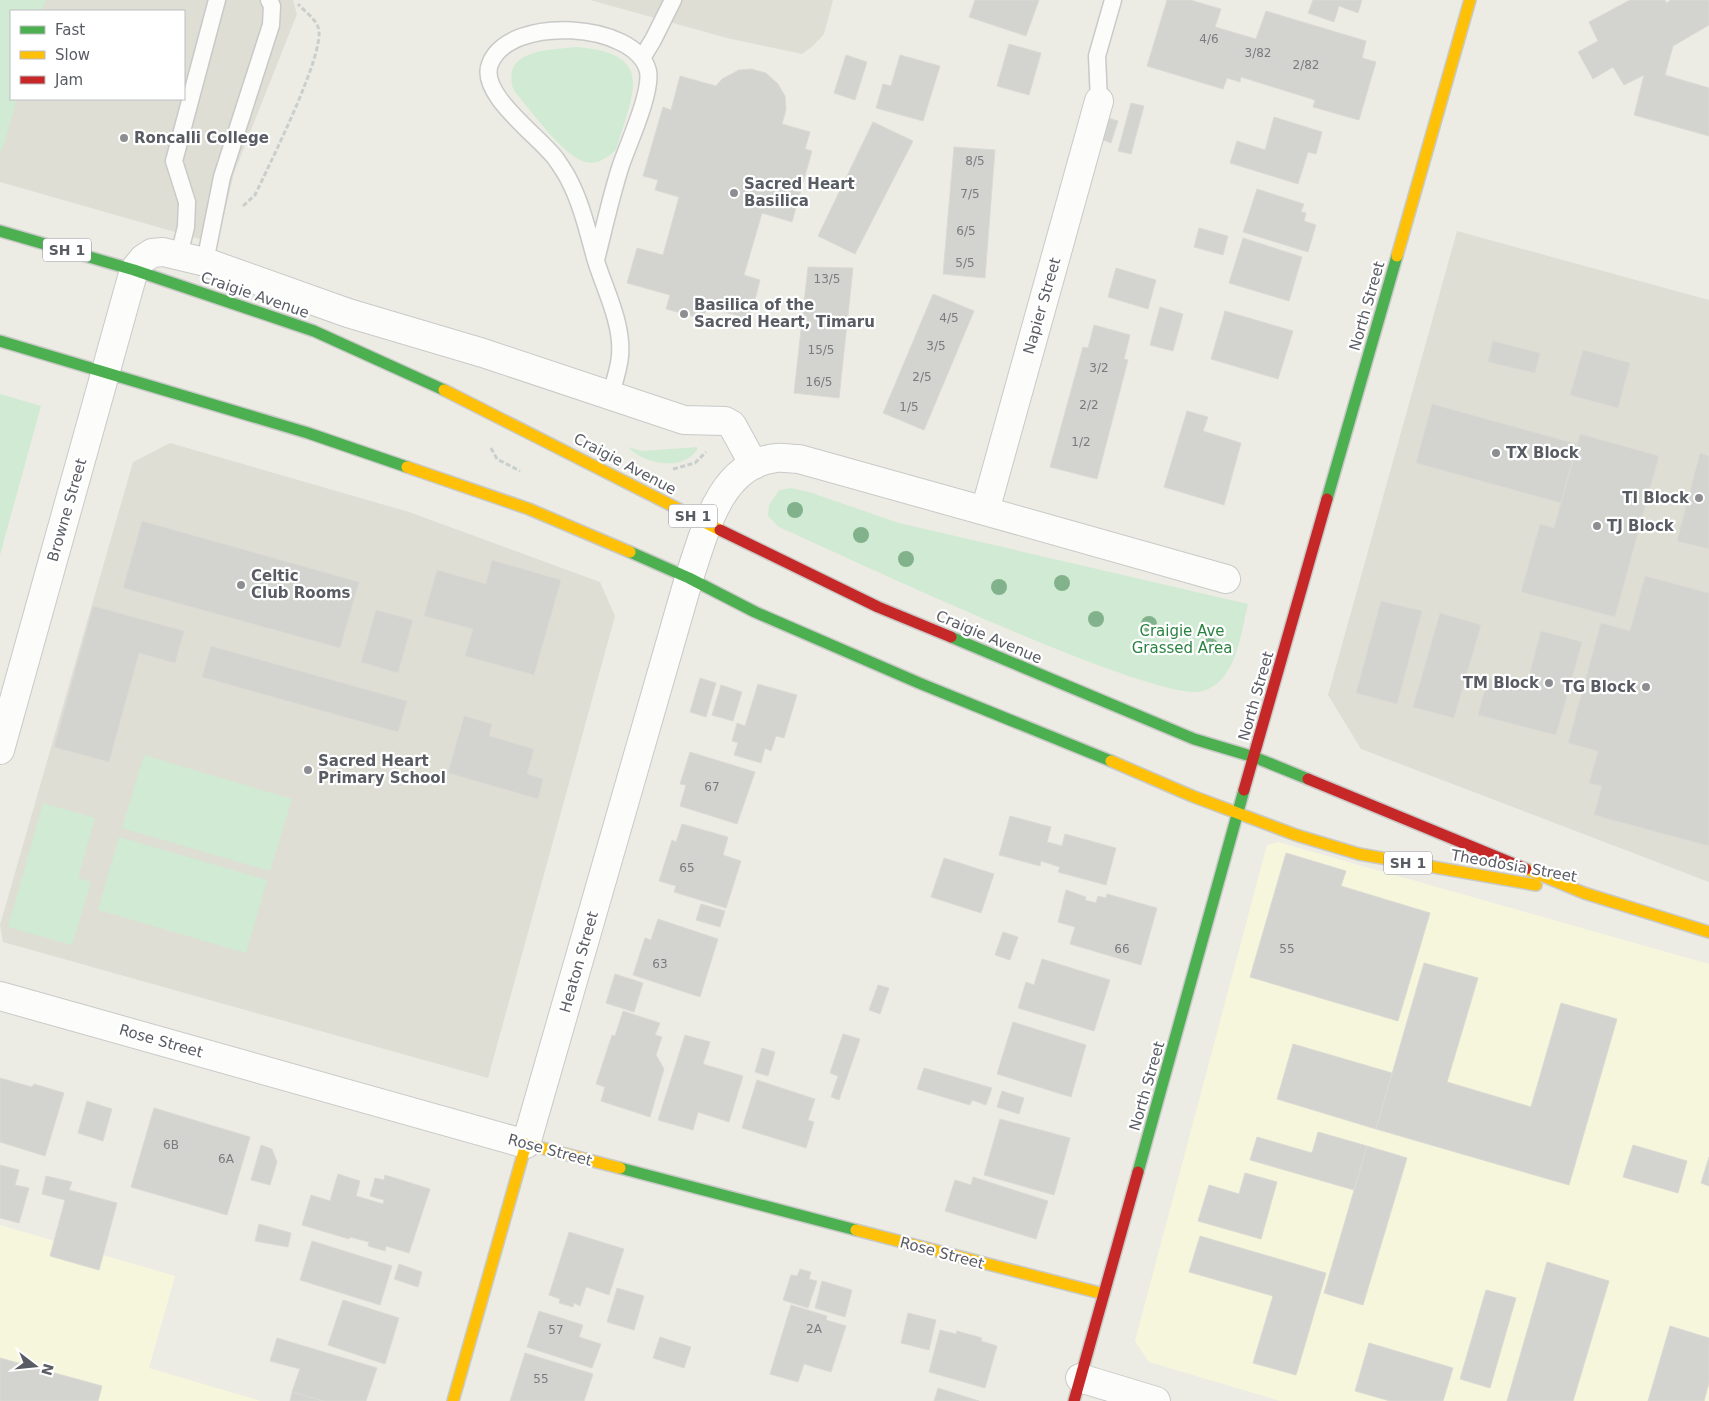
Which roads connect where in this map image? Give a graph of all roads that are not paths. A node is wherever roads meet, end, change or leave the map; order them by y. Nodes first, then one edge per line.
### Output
1 (217, 0) edge
2 (269, 0) edge
3 (673, 0) edge
4 (1113, 0) edge
5 (1470, 0) edge
6 (642, 58) junction
7 (1099, 101) joint
8 (0, 231) edge
9 (192, 258) junction
10 (596, 260) junction
11 (134, 270) junction
12 (0, 341) edge
13 (106, 372) junction
14 (610, 396) junction
15 (754, 465) junction
16 (985, 511) junction
17 (708, 524) junction
18 (689, 578) junction
19 (1226, 578) dead end
20 (0, 750) edge
21 (1254, 757) junction
22 (1238, 811) junction
23 (1584, 893) junction
24 (1709, 932) edge
25 (0, 996) edge
26 (526, 1144) junction
27 (1104, 1294) junction
28 (1077, 1389) edge
29 (453, 1401) edge
30 (1156, 1401) edge

1 - 9 lane
2 - 9 lane
3 - 6 lane
4 - 7 lane
5 - 21 main road, North Street
6 - 10 lane
6 - 10 lane
7 - 16 street, Napier Street
8 - 11 main road, Craigie Avenue / SH 1
9 - 11 street
9 - 14 street
10 - 14 lane
11 - 13 street, Browne Street
11 - 17 main road, Craigie Avenue / SH 1
12 - 13 main road, SH 1
13 - 18 main road, SH 1
13 - 20 street, Browne Street
14 - 15 street
15 - 16 street
15 - 17 street
16 - 19 street
17 - 18 street, Heaton Street
17 - 21 main road, Craigie Avenue / SH 1
18 - 22 main road, SH 1
18 - 26 street, Heaton Street
21 - 22 main road, North Street
21 - 23 main road, Theodosia Street / SH 1
22 - 23 main road, Theodosia Street / SH 1
22 - 27 main road, North Street
23 - 24 main road, Theodosia Street / SH 1
25 - 26 street, Rose Street
26 - 27 main road, Rose Street
26 - 29 main road, Heaton Street
27 - 28 main road, North Street
28 - 30 street

